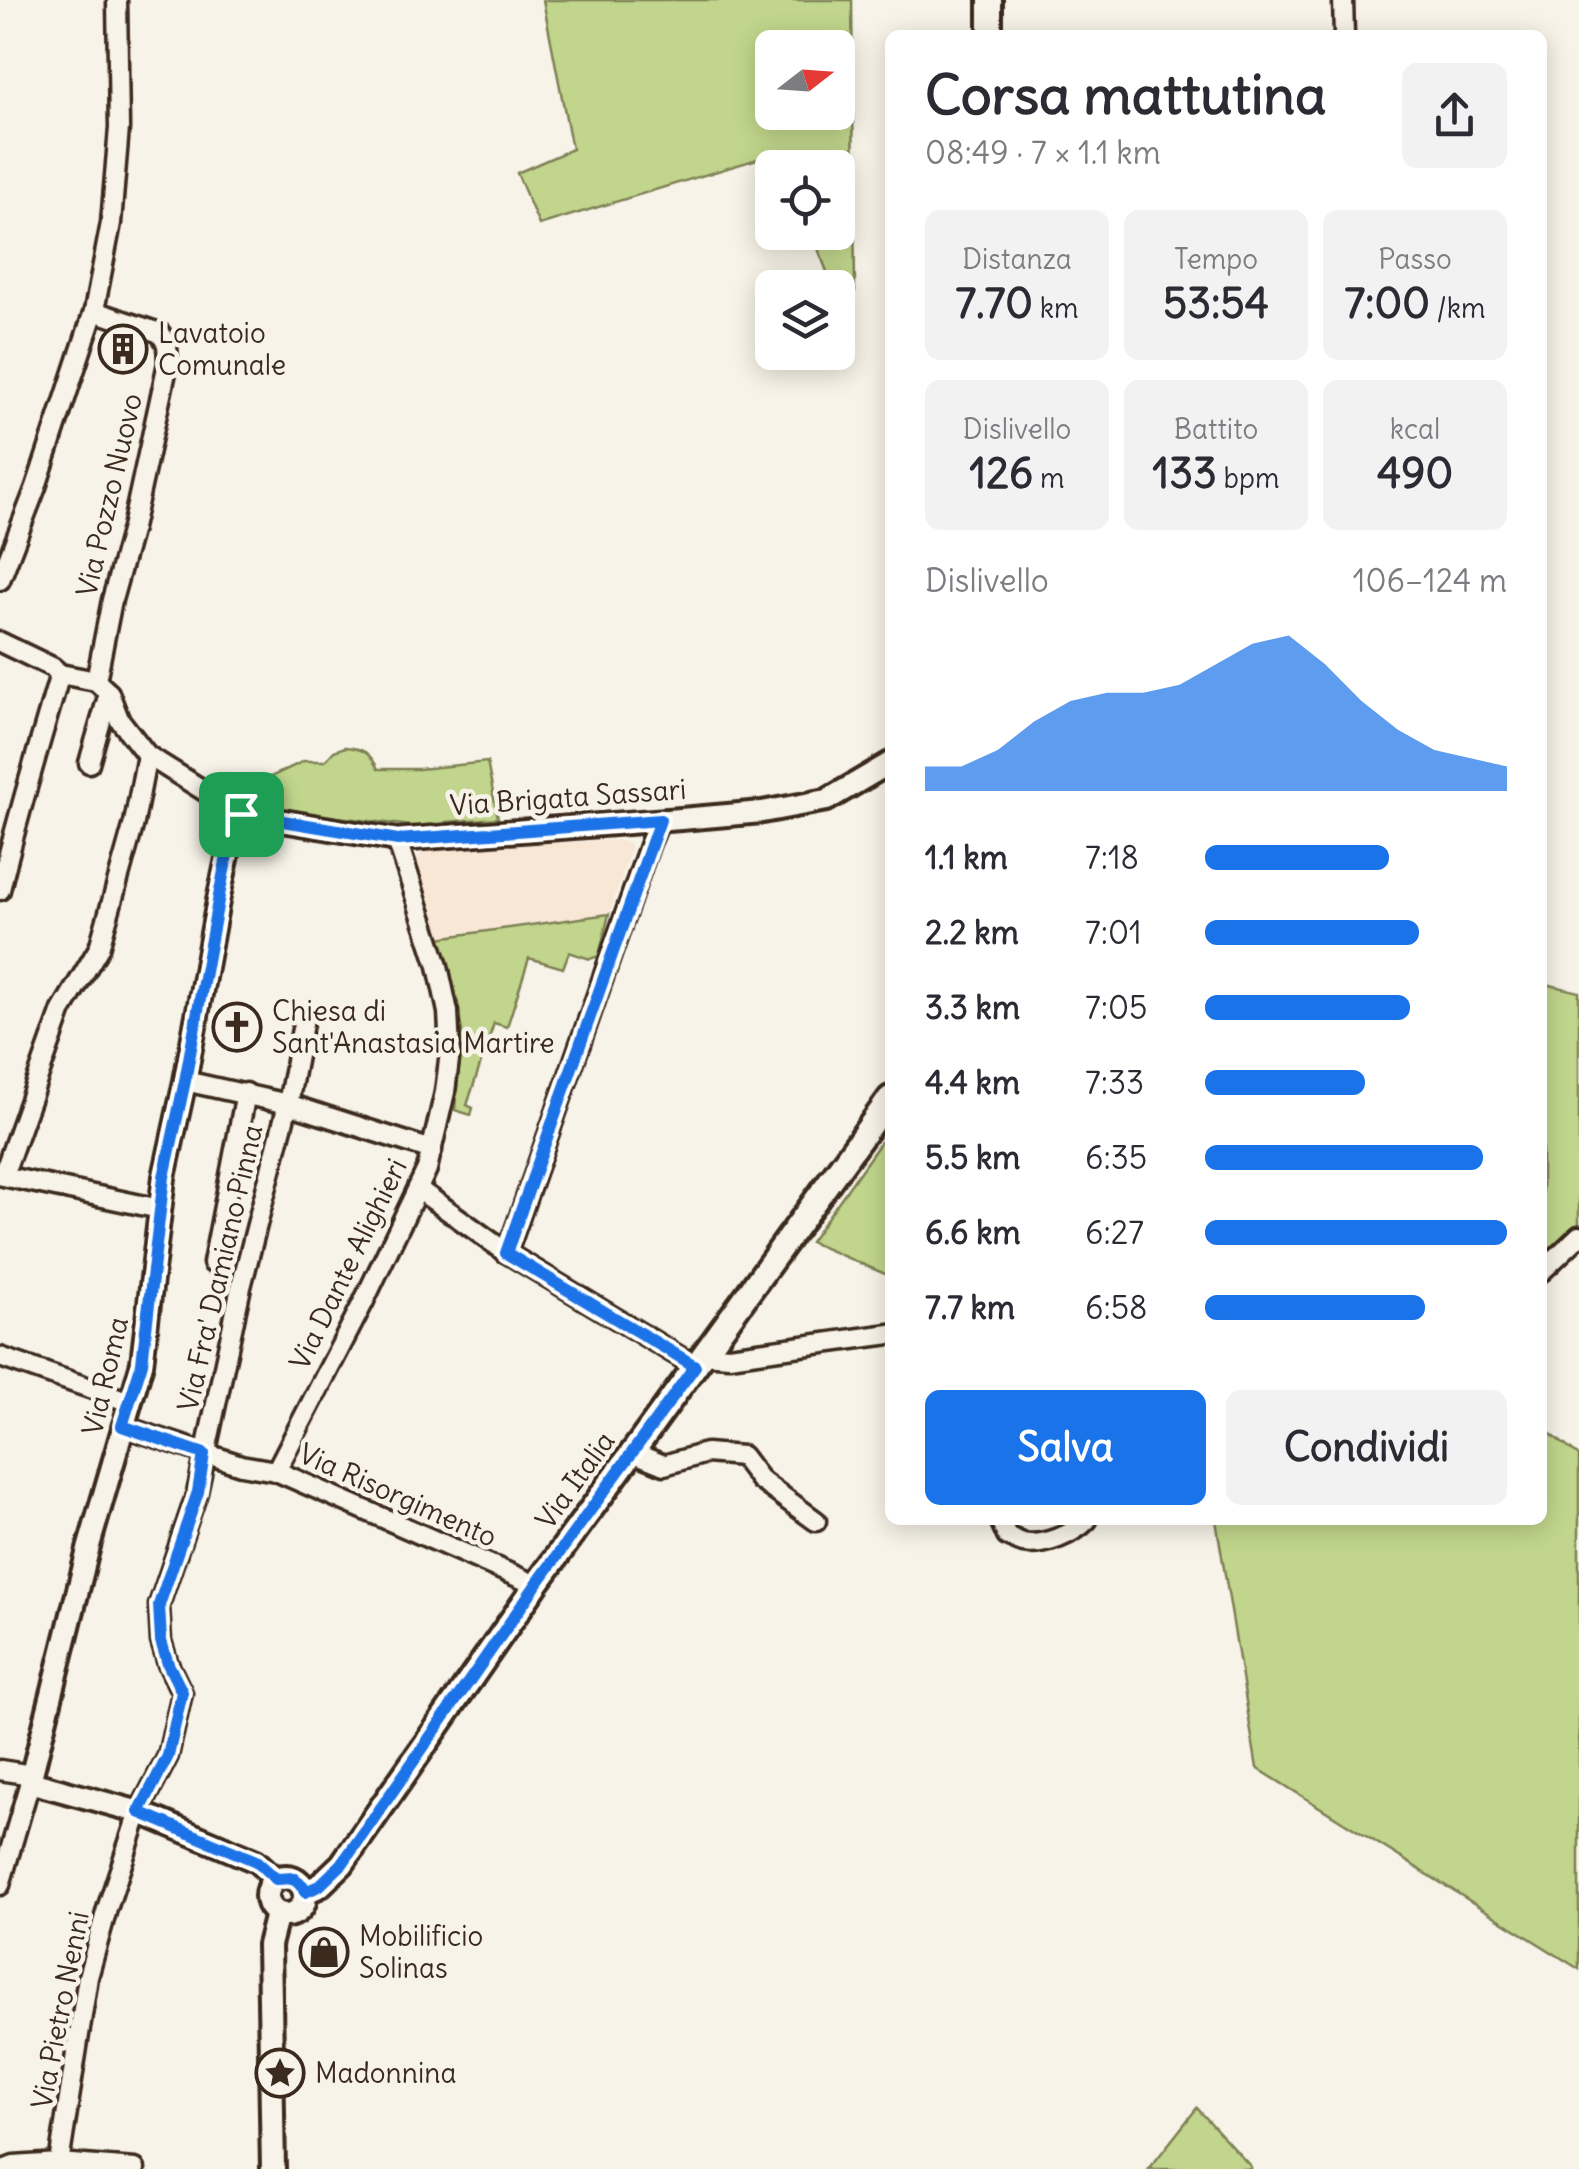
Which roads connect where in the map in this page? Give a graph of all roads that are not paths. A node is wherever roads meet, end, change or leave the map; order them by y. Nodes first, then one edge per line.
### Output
1 (117, 0) edge
2 (990, 0) edge
3 (1344, 0) edge
4 (990, 30) edge
5 (1344, 30) edge
6 (94, 311) junction
7 (3, 556) edge
8 (0, 580) edge
9 (0, 642) edge
10 (60, 674) junction
11 (102, 687) junction
12 (147, 755) junction
13 (89, 763) dead end
14 (885, 766) edge
15 (241, 814) junction
16 (660, 820) junction
17 (398, 840) junction
18 (0, 890) edge
19 (304, 1018) dead end
20 (185, 1081) junction
21 (246, 1093) junction
22 (288, 1104) junction
23 (885, 1105) edge
24 (432, 1150) junction
25 (418, 1189) junction
26 (160, 1209) junction
27 (1579, 1236) edge
28 (506, 1253) junction
29 (213, 1264) dead end
30 (1547, 1266) edge
31 (885, 1335) edge
32 (0, 1357) edge
33 (699, 1360) junction
34 (130, 1402) junction
35 (122, 1426) junction
36 (632, 1452) junction
37 (204, 1454) junction
38 (276, 1471) junction
39 (816, 1521) dead end
40 (1002, 1525) edge
41 (1082, 1525) edge
42 (536, 1585) junction
43 (0, 1770) edge
44 (31, 1779) junction
45 (139, 1812) junction
46 (276, 1879) junction
47 (0, 1884) edge
48 (305, 1892) junction
49 (278, 1914) junction
50 (60, 2163) junction
51 (6, 2169) edge
52 (135, 2169) edge
53 (273, 2169) edge

1 - 6 street
2 - 4 main road
3 - 5 street
6 - 7 street
6 - 11 street, Via Pozzo Nuovo
7 - 8 street
9 - 10 street
10 - 11 street
10 - 18 street
11 - 12 street
11 - 13 street
12 - 15 street
12 - 26 street
14 - 16 street, Via Brigata Sassari
15 - 17 street, Via Brigata Sassari
15 - 20 street, Via Roma
16 - 17 street, Via Brigata Sassari
16 - 28 street
17 - 24 street, Via Dante Alighieri
19 - 22 street, Via Fra' Damiano Pinna
20 - 21 street
20 - 26 street, Via Roma
21 - 22 street
21 - 29 street
22 - 24 street
22 - 37 street, Via Fra' Damiano Pinna
23 - 33 main road, Via Italia
24 - 25 street, Via Dante Alighieri
25 - 28 street
25 - 38 street, Via Dante Alighieri
26 - 34 street, Via Roma
27 - 30 street
28 - 33 street
31 - 33 street
32 - 34 street
33 - 36 main road, Via Italia
34 - 35 street, Via Roma
35 - 37 street, Via Risorgimento
35 - 44 street, Via Roma
36 - 39 street
36 - 42 main road, Via Italia
37 - 38 street, Via Risorgimento
37 - 45 street, Via Fra' Damiano Pinna
38 - 42 street, Via Risorgimento
40 - 41 street
42 - 48 main road, Via Italia
43 - 44 street
44 - 45 street
44 - 47 street, Via Roma
45 - 46 street
45 - 50 street, Via Pietro Nenni
46 - 48 main road
46 - 49 main road
48 - 49 main road
49 - 53 main road
50 - 51 street
50 - 52 street

